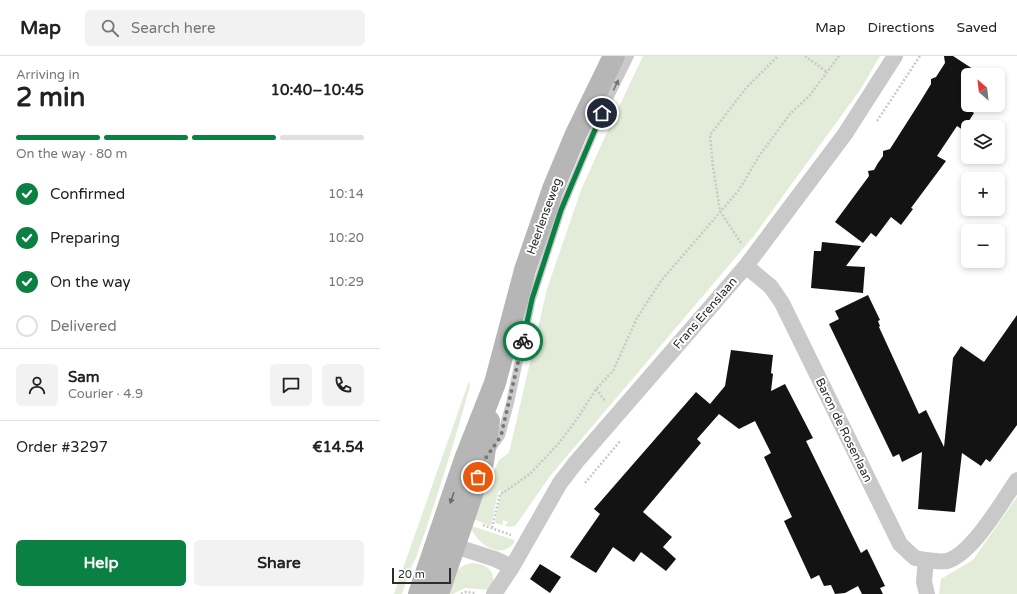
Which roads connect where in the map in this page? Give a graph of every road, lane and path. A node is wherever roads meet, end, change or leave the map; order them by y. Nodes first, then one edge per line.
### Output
1 (614, 56) edge
2 (630, 56) edge
3 (778, 56) edge
4 (805, 56) edge
5 (839, 56) edge
6 (895, 56) edge
7 (827, 72) junction
8 (720, 211) junction
9 (749, 262) junction
10 (495, 383) junction
11 (483, 462) junction
12 (1017, 480) edge
13 (464, 520) junction
14 (492, 528) junction
15 (446, 544) junction
16 (525, 544) junction
17 (926, 560) junction
18 (512, 567) junction
19 (419, 594) edge
20 (438, 594) edge
21 (462, 594) edge
22 (487, 594) edge
23 (927, 594) edge

1 - 10 main road, Heerlenseweg
11 -> 2 lane, Heerlenseweg
3 - 8 path
4 - 7 path
5 - 7 path
6 - 9 street, Frans Erenslaan
7 - 8 path
8 - 9 path
8 - 14 path
9 - 16 street, Frans Erenslaan
9 - 17 street, Baron de Rosenlaan
10 - 11 main road, Heerlenseweg
10 -> 15 main road, Heerlenseweg
11 - 13 main road, Heerlenseweg
12 - 17 street
13 - 14 path
13 - 15 main road, Heerlenseweg
14 - 16 path
15 - 18 street
15 - 19 main road, Heerlenseweg
15 - 20 main road, Heerlenseweg
16 - 18 street, Frans Erenslaan
17 - 23 street
18 - 22 street, Frans Erenslaan
21 - 22 path

